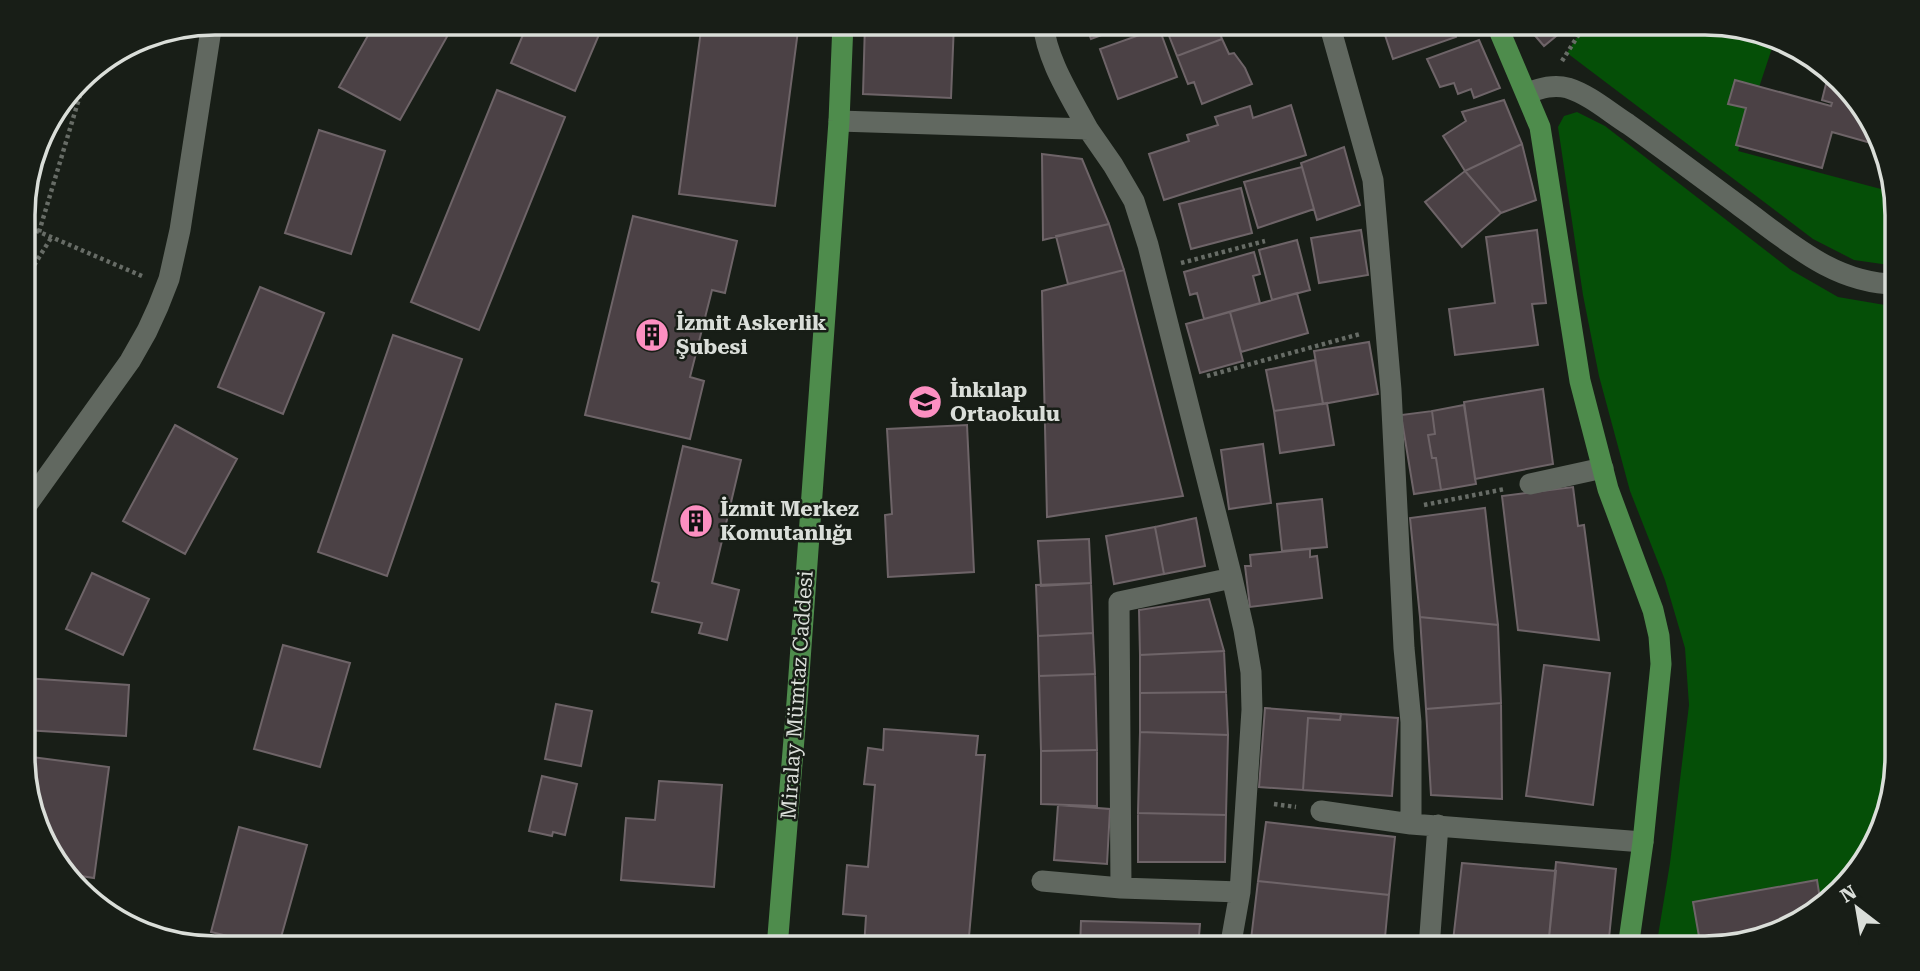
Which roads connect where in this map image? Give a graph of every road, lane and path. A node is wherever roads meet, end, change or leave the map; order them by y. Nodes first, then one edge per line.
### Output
1 (210, 35) edge
2 (843, 35) edge
3 (1045, 35) edge
4 (1332, 35) edge
5 (1503, 35) edge
6 (1577, 35) edge
7 (1536, 89) junction
8 (80, 96) edge
9 (839, 121) junction
10 (1088, 129) junction
11 (35, 230) edge
12 (39, 232) junction
13 (51, 238) junction
14 (1265, 241) dead end
15 (35, 264) edge
16 (1154, 271) junction
17 (1885, 284) edge
18 (166, 286) junction
19 (1373, 330) dead end
20 (1183, 383) junction
21 (1603, 468) junction
22 (1530, 484) joint
23 (35, 494) edge
24 (1397, 511) junction
25 (1232, 578) junction
26 (1245, 799) junction
27 (1321, 811) joint
28 (1411, 824) junction
29 (1438, 825) junction
30 (1643, 842) junction
31 (1042, 881) dead end
32 (1121, 888) junction
33 (1240, 892) junction
34 (777, 936) edge
35 (1232, 936) edge
36 (1430, 936) edge
37 (1630, 936) edge

1 - 18 street
2 - 9 main road, Miralay Mümtaz Caddesi
3 - 10 street
4 - 24 street
5 - 7 main road
6 - 7 path
7 - 17 street
7 - 21 main road
8 - 12 path
9 - 10 street
9 - 34 main road, Miralay Mümtaz Caddesi
10 - 16 street
11 - 12 path
12 - 13 path
13 - 15 path
13 - 18 path
14 - 16 path
16 - 20 street
18 - 23 street
19 - 20 path
20 - 25 street
21 - 22 street
21 - 30 main road
22 - 24 path
24 - 28 street
25 - 26 street
25 - 32 street
26 - 27 path
26 - 33 street
27 - 28 street
28 - 29 street
29 - 30 street
29 - 36 street
30 - 37 main road
31 - 32 street
32 - 33 street
33 - 35 street

